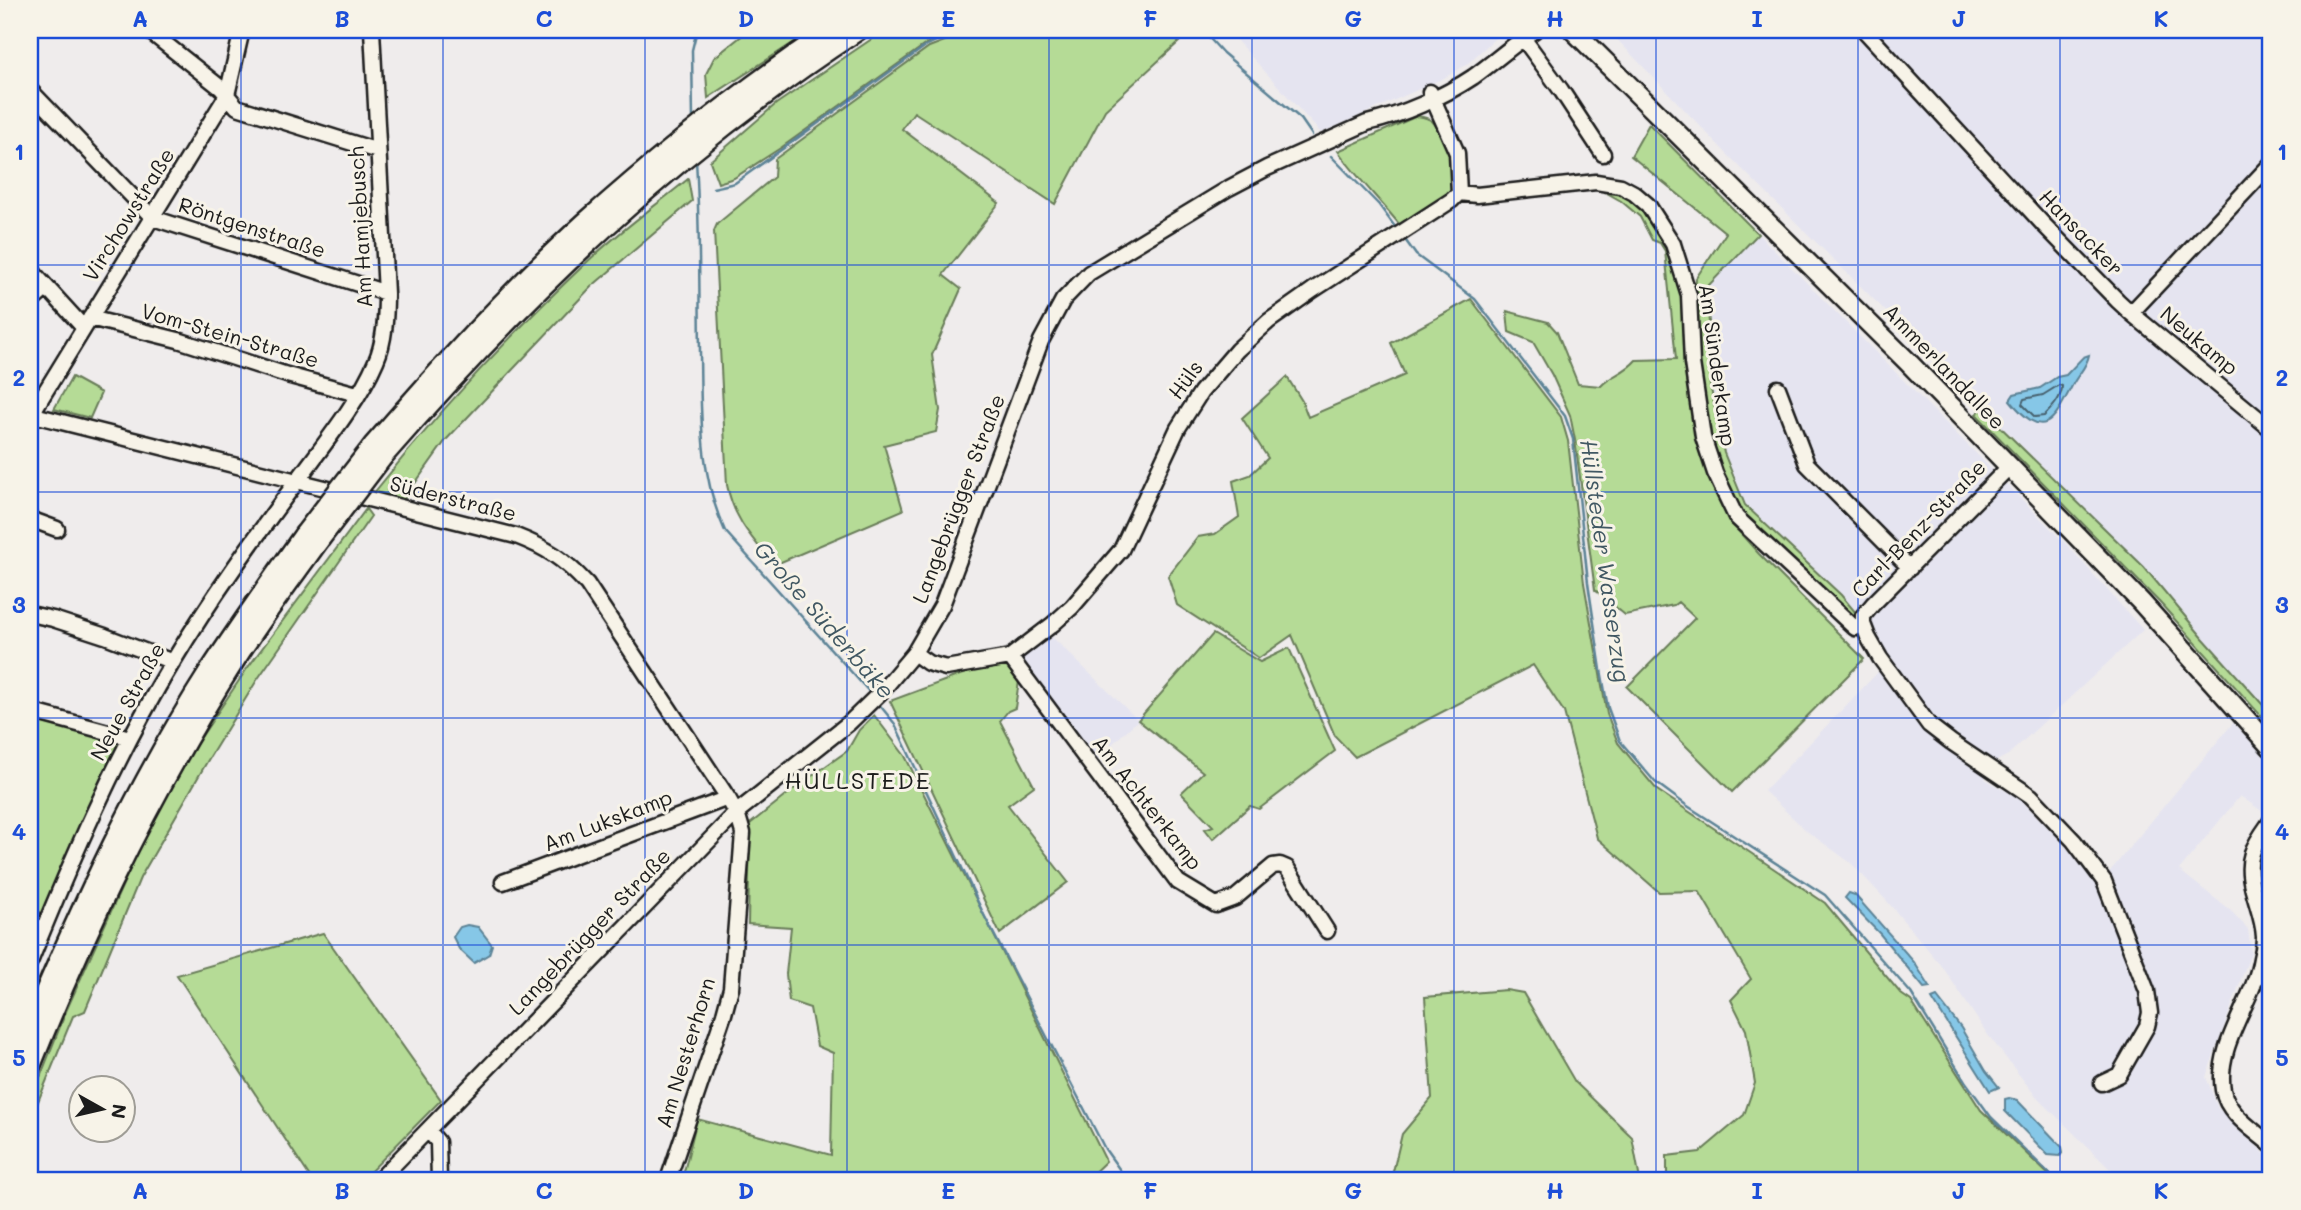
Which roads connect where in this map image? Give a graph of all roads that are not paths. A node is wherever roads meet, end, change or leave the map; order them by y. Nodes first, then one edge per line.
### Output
1 (148, 30) edge
2 (242, 30) edge
3 (372, 30) edge
4 (831, 30) edge
5 (858, 30) edge
6 (1573, 30) edge
7 (1864, 30) edge
8 (1529, 34) edge
9 (30, 90) edge
10 (1431, 94) junction
11 (227, 95) junction
12 (726, 115) junction
13 (378, 151) junction
14 (1603, 154) dead end
15 (2271, 164) edge
16 (1459, 193) junction
17 (153, 218) junction
18 (30, 268) edge
19 (47, 288) junction
20 (386, 293) junction
21 (30, 303) edge
22 (2132, 313) junction
23 (87, 323) junction
24 (1778, 387) dead end
25 (357, 394) junction
26 (31, 417) edge
27 (2271, 429) edge
28 (2010, 467) junction
29 (296, 481) junction
30 (30, 519) edge
31 (57, 529) dead end
32 (312, 537) junction
33 (1910, 568) junction
34 (30, 614) edge
35 (1863, 624) junction
36 (914, 653) junction
37 (1010, 657) junction
38 (173, 662) junction
39 (30, 711) edge
40 (130, 738) junction
41 (2271, 747) edge
42 (728, 798) junction
43 (737, 812) junction
44 (2271, 821) edge
45 (503, 882) dead end
46 (1327, 930) dead end
47 (30, 962) edge
48 (30, 1028) edge
49 (30, 1066) edge
50 (2102, 1083) dead end
51 (428, 1130) junction
52 (2271, 1145) edge
53 (379, 1180) edge
54 (439, 1180) edge
55 (668, 1180) edge

1 - 11 street
2 - 11 street, Virchowstraße
3 - 13 street, Am Hamjebusch
4 - 12 highway
5 - 12 highway
6 - 28 main road, Ammerlandallee
7 - 22 street, Hansacker
8 - 10 street, Langebrügger Straße
8 - 14 street
9 - 17 street, Röntgenstraße
10 - 16 street
10 - 36 street, Langebrügger Straße
11 - 13 street
11 - 17 street, Virchowstraße
12 - 32 highway, bridge
13 - 20 street, Am Hamjebusch
15 - 22 street
16 - 35 street, Am Sünderkamp
16 - 37 street, Hüls
17 - 20 street, Röntgenstraße
17 - 23 street, Virchowstraße
18 - 19 street
19 - 21 street
19 - 23 street
20 - 25 street, Am Hamjebusch
22 - 27 street, Neukamp
23 - 25 street, Vom-Stein-Straße
23 - 26 street, Virchowstraße
24 - 33 street
25 - 29 street, Am Hamjebusch
26 - 29 street, Süderstraße
28 - 33 street, Carl-Benz-Straße
28 - 41 main road, Ammerlandallee
29 - 38 street, Neue Straße
29 - 42 street, Süderstraße
30 - 31 street
32 - 48 highway
32 - 49 highway
33 - 35 street, Carl-Benz-Straße
34 - 38 street
35 - 50 street, Carl-Benz-Straße
36 - 37 street, Hüls
36 - 43 street, Langebrügger Straße
37 - 46 street, Am Achterkamp
38 - 40 street, Neue Straße
39 - 40 street
40 - 47 street, Neue Straße
42 - 43 street, Süderstraße
42 - 45 street, Am Lukskamp
43 - 51 street, Langebrügger Straße
43 - 55 street, Am Nesterhorn
44 - 52 street
51 - 53 street, Langebrügger Straße
51 - 54 street

